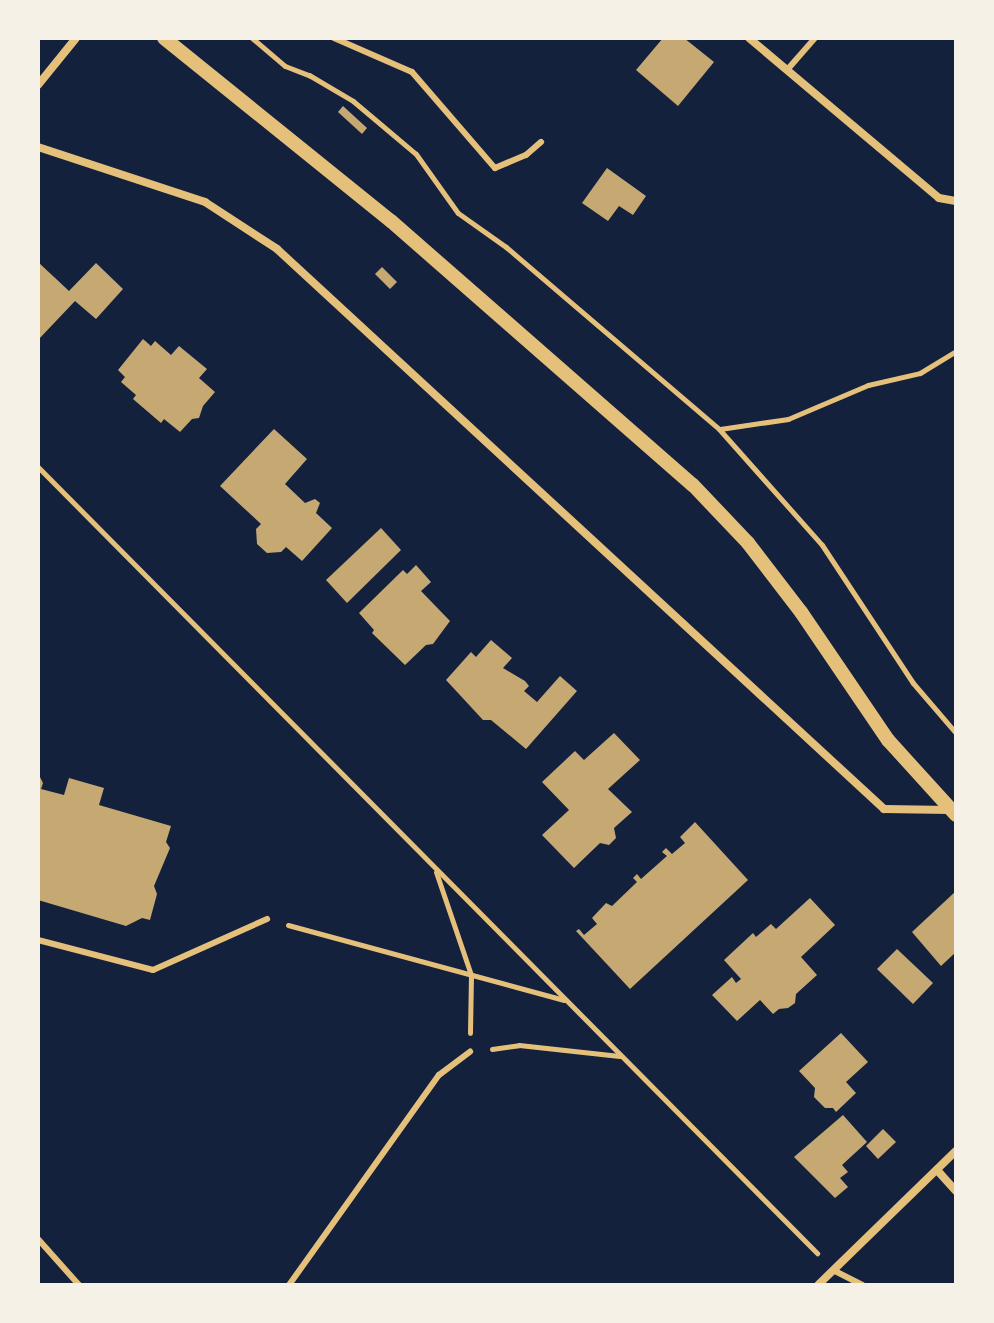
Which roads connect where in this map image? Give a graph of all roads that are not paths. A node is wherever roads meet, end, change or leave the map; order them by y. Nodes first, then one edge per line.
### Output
1 (76, 38) edge
2 (164, 38) edge
3 (334, 38) edge
4 (749, 38) edge
5 (815, 38) edge
6 (787, 70) junction
7 (38, 85) edge
8 (541, 142) dead end
9 (38, 147) edge
10 (956, 201) edge
11 (953, 812) edge
12 (267, 919) road end
13 (38, 940) edge
14 (470, 1052) road end
15 (956, 1151) edge
16 (937, 1170) junction
17 (956, 1191) edge
18 (38, 1239) edge
19 (833, 1270) junction
20 (79, 1285) edge
21 (289, 1285) edge
22 (818, 1285) edge
23 (862, 1285) edge

1 - 7 street
2 - 11 street
3 - 8 lane
4 - 6 street
5 - 6 lane
6 - 10 street
9 - 11 street
12 - 13 lane
14 - 21 lane
15 - 16 street
16 - 17 street
16 - 19 street
18 - 20 lane
19 - 22 street
19 - 23 lane

